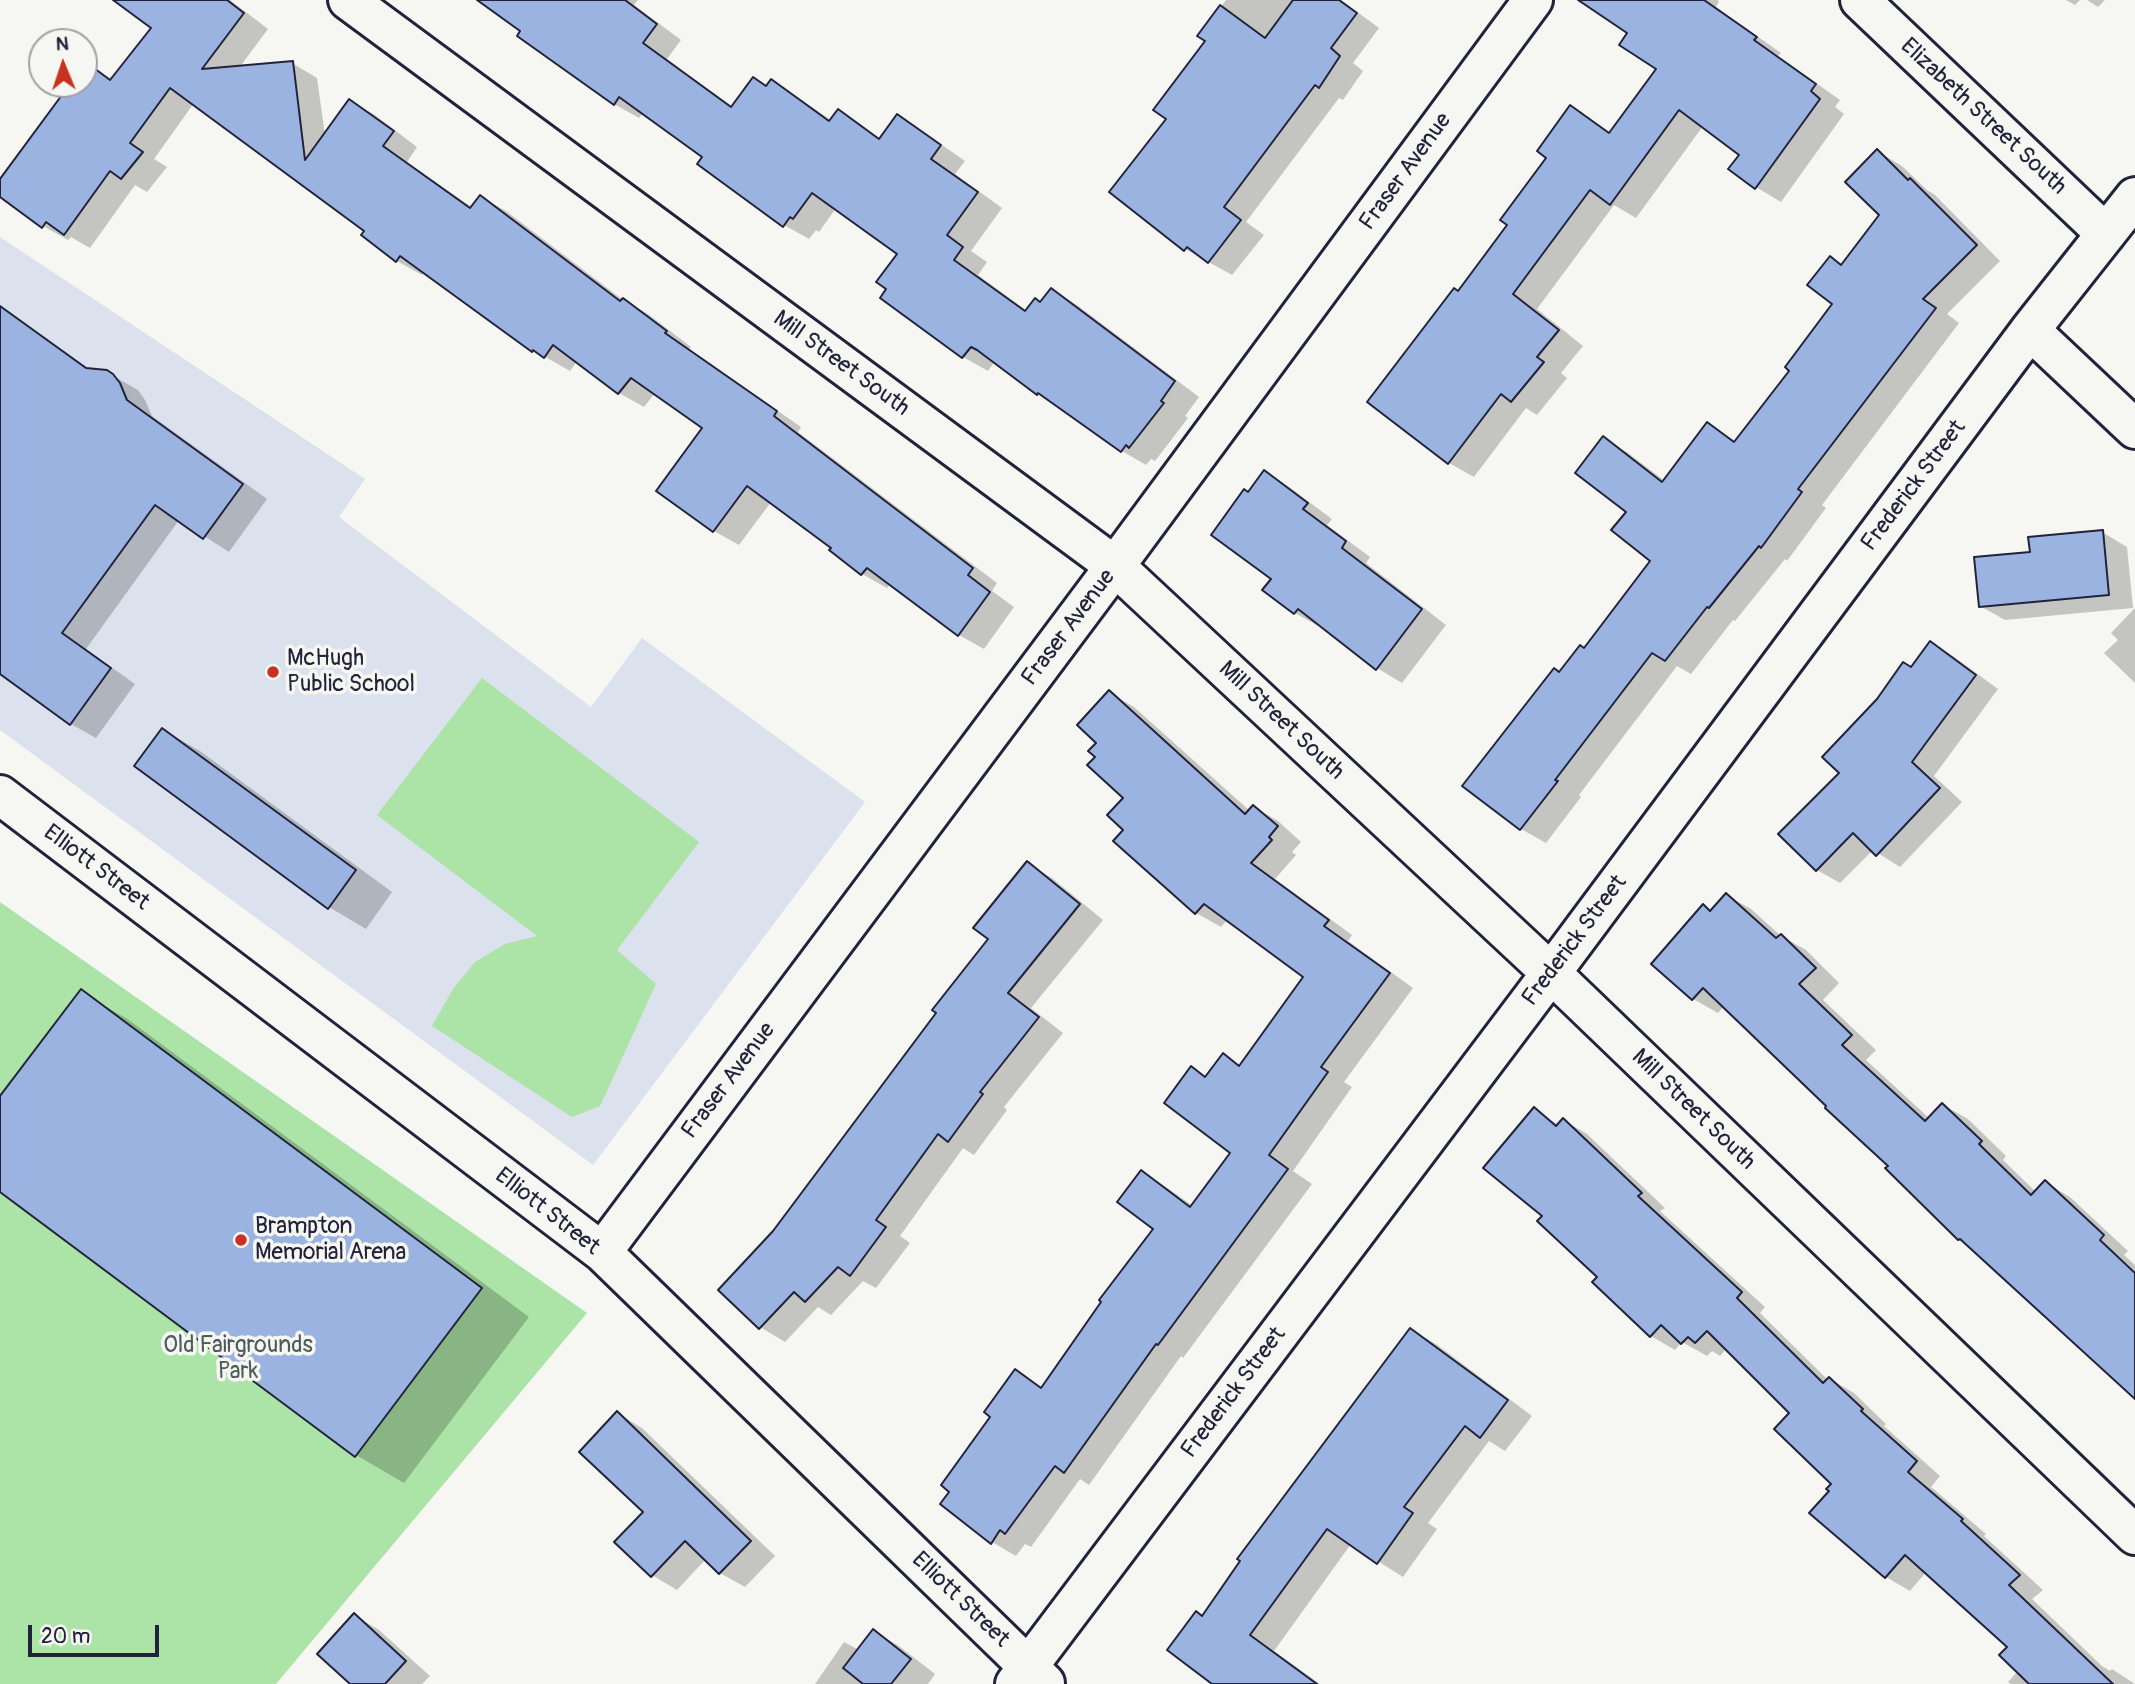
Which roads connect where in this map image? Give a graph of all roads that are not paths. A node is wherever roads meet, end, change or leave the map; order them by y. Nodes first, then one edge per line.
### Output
1 (348, 0) edge
2 (1533, 0) edge
3 (1860, 0) edge
4 (2135, 197) edge
5 (2106, 234) junction
6 (2031, 330) junction
7 (2135, 429) edge
8 (1115, 566) junction
9 (0, 795) edge
10 (1551, 974) junction
11 (601, 1252) junction
12 (2135, 1535) edge
13 (1030, 1678) edge

1 - 8 street, Mill Street South
2 - 8 street, Fraser Avenue
3 - 5 street, Elizabeth Street South
4 - 5 street, Frederick Street
5 - 6 street, Frederick Street
6 - 7 street
6 - 10 street, Frederick Street
8 - 10 street, Mill Street South
8 - 11 street, Fraser Avenue
9 - 11 street, Elliott Street
10 - 12 street, Mill Street South
10 - 13 street, Frederick Street
11 - 13 street, Elliott Street

